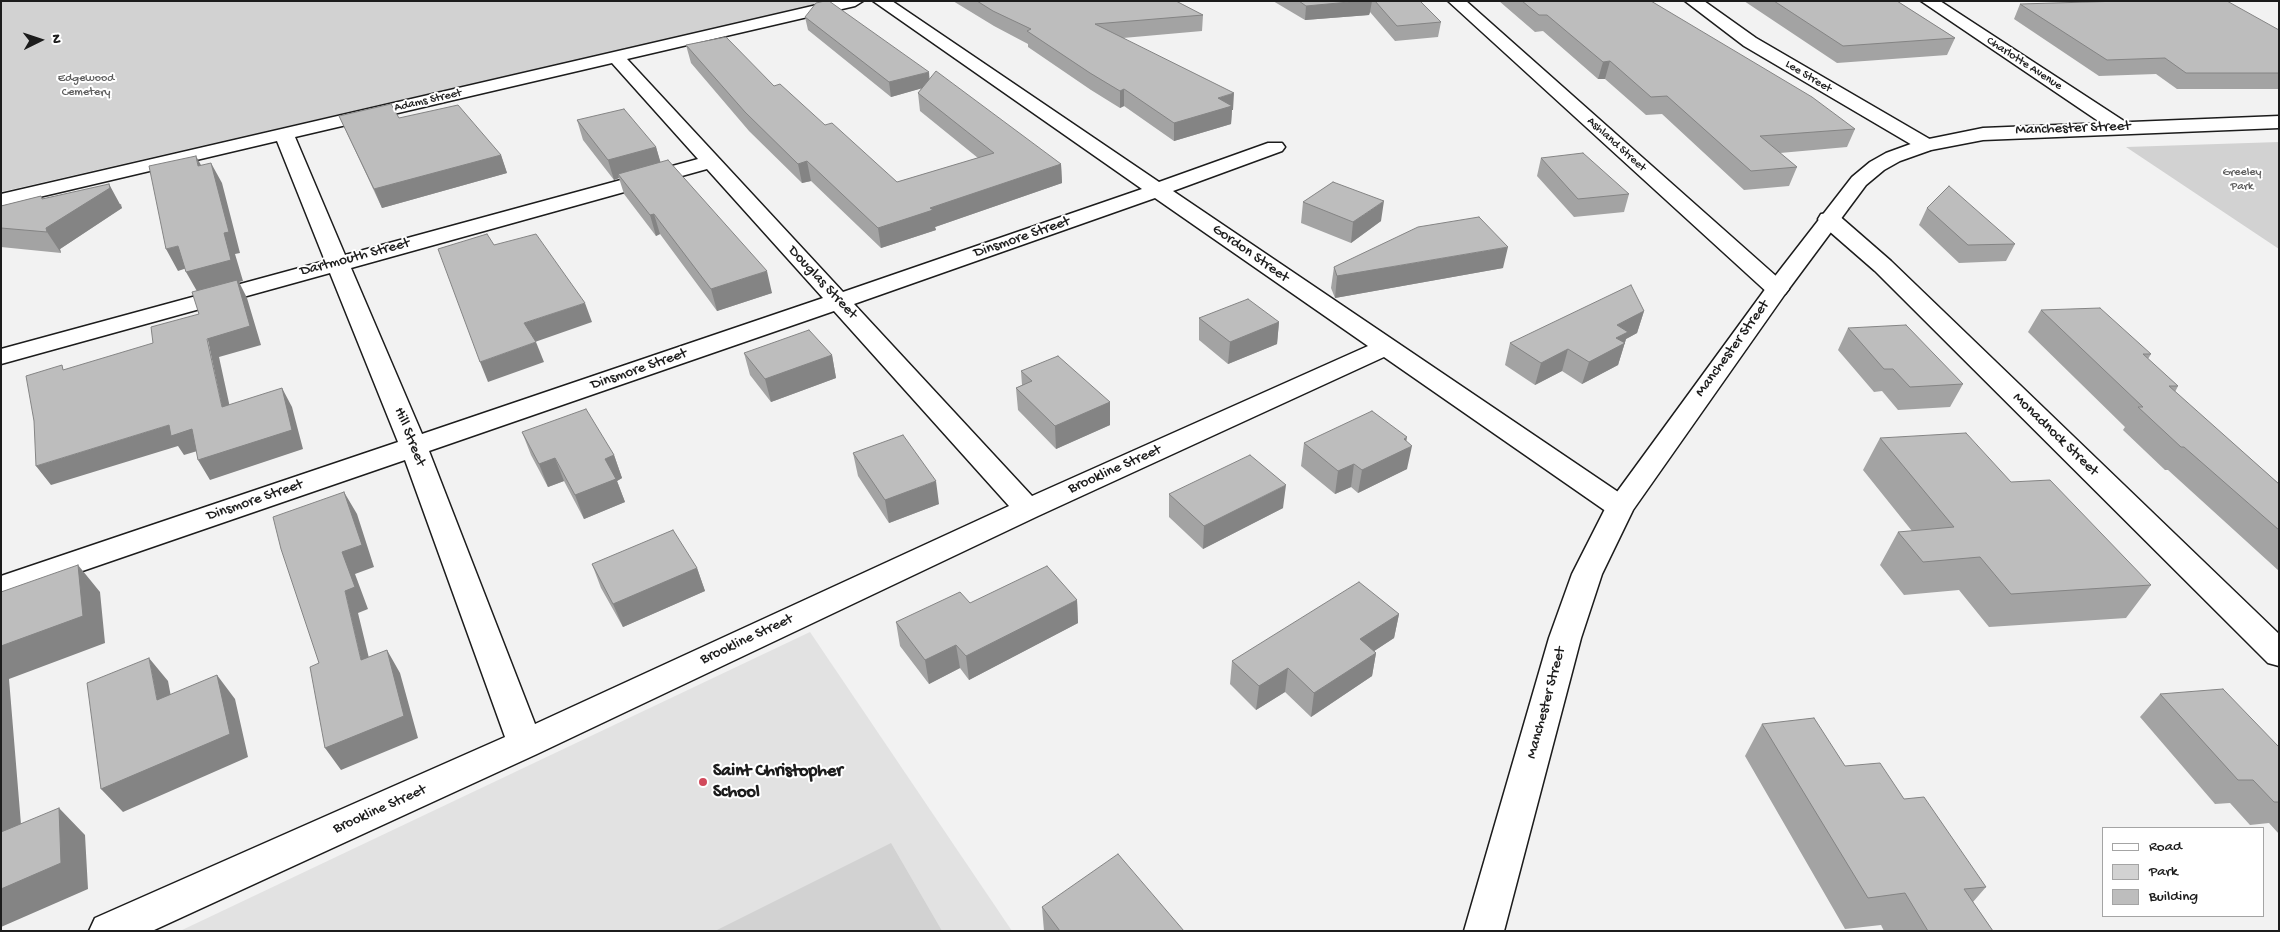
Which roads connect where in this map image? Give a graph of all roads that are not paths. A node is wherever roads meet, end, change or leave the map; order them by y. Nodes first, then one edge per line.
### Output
1 (854, 1) edge
2 (881, 1) edge
3 (1456, 1) edge
4 (1693, 1) edge
5 (1929, 1) edge
6 (616, 57) junction
7 (2279, 122) edge
8 (2120, 127) junction
9 (284, 134) junction
10 (1926, 145) junction
11 (1275, 147) dead end
12 (709, 162) junction
13 (1157, 190) junction
14 (1, 200) edge
15 (1829, 219) junction
16 (337, 262) junction
17 (1777, 289) junction
18 (839, 301) junction
19 (1385, 348) junction
20 (1, 357) edge
21 (414, 448) junction
22 (1620, 506) junction
23 (1028, 509) junction
24 (1, 588) edge
25 (2279, 654) edge
26 (525, 744) junction
27 (109, 931) edge
28 (1484, 931) edge

1 - 6 street, Adams Street
2 - 13 street, Gordon Street
3 - 17 street, Ashland Street
4 - 10 street, Lee Street
5 - 8 street, Charlotte Avenue
6 - 9 street, Adams Street
6 - 12 street, Douglas Street
7 - 8 street, Manchester Street
8 - 10 street, Manchester Street
9 - 14 street, Adams Street
9 - 16 street, Hill Street
10 - 15 street, Manchester Street
11 - 13 street, Dinsmore Street
12 - 16 street, Dartmouth Street
12 - 18 street, Douglas Street
13 - 18 street, Dinsmore Street
13 - 19 street, Gordon Street
15 - 17 street, Manchester Street
15 - 25 street, Monadnock Street
16 - 20 street, Dartmouth Street
16 - 21 street, Hill Street
17 - 22 street, Manchester Street
18 - 21 street, Dinsmore Street
18 - 23 street, Douglas Street
19 - 22 street, Gordon Street
19 - 23 street, Brookline Street
21 - 24 street, Dinsmore Street
21 - 26 street, Hill Street
22 - 28 street, Manchester Street
23 - 26 street, Brookline Street
26 - 27 street, Brookline Street

